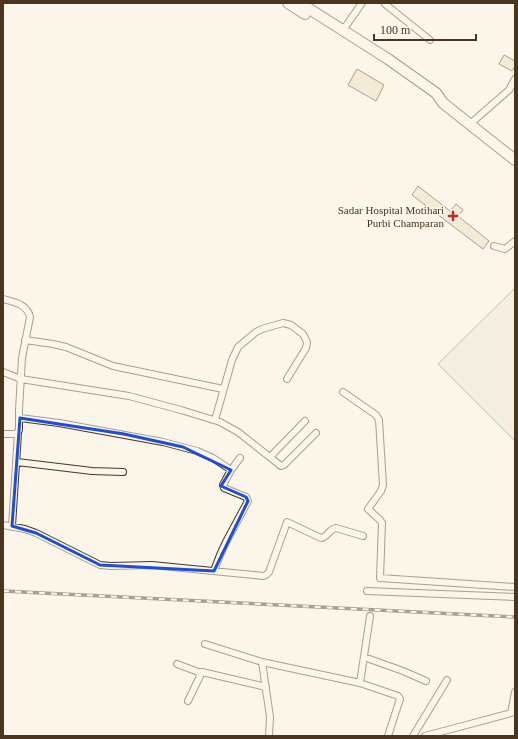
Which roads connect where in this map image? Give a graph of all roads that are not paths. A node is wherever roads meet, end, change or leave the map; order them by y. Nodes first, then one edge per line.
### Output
1 (288, 3) edge
2 (300, 3) edge
3 (362, 3) edge
4 (386, 3) edge
5 (343, 30) junction
6 (430, 40) dead end
7 (515, 79) edge
8 (443, 103) junction
9 (470, 124) junction
10 (515, 160) edge
11 (515, 241) edge
12 (494, 246) dead end
13 (3, 298) edge
14 (25, 340) junction
15 (3, 372) edge
16 (21, 379) junction
17 (287, 379) dead end
18 (223, 389) junction
19 (343, 392) dead end
20 (20, 418) junction
21 (215, 420) junction
22 (305, 421) dead end
23 (18, 433) junction
24 (316, 433) dead end
25 (3, 434) edge
26 (270, 457) junction
27 (240, 458) dead end
28 (17, 462) junction
29 (231, 470) junction
30 (123, 472) dead end
31 (3, 525) edge
32 (12, 526) junction
33 (363, 536) dead end
34 (214, 571) junction
35 (515, 586) edge
36 (367, 591) dead end
37 (515, 597) edge
38 (370, 616) dead end
39 (205, 644) dead end
40 (364, 657) junction
41 (262, 662) junction
42 (177, 664) dead end
43 (201, 673) junction
44 (448, 680) dead end
45 (426, 681) dead end
46 (360, 683) junction
47 (266, 687) junction
48 (515, 692) edge
49 (188, 701) dead end
50 (513, 713) edge
51 (269, 736) edge
52 (388, 736) edge
53 (413, 736) edge
54 (424, 736) edge

1 - 8 main road
2 - 5 main road
3 - 5 street
4 - 6 street
5 - 8 main road
7 - 9 street
8 - 9 main road
9 - 10 main road
11 - 12 street
13 - 14 street
14 - 16 street
14 - 18 street
15 - 16 street
16 - 20 street
16 - 21 street
17 - 18 street
18 - 21 street
19 - 35 street
20 - 23 street
20 - 29 street
21 - 26 street
22 - 26 street
23 - 25 street
23 - 28 street
24 - 26 street
27 - 29 street
28 - 30 street
28 - 32 street
29 - 34 street
31 - 32 street
32 - 34 street
33 - 34 street
36 - 37 street
38 - 40 street
39 - 41 street
40 - 45 street
40 - 46 street
41 - 46 street
41 - 47 street
42 - 43 street
43 - 47 street
43 - 49 street
44 - 53 street
46 - 52 street
47 - 51 street
48 - 50 street
50 - 54 street

